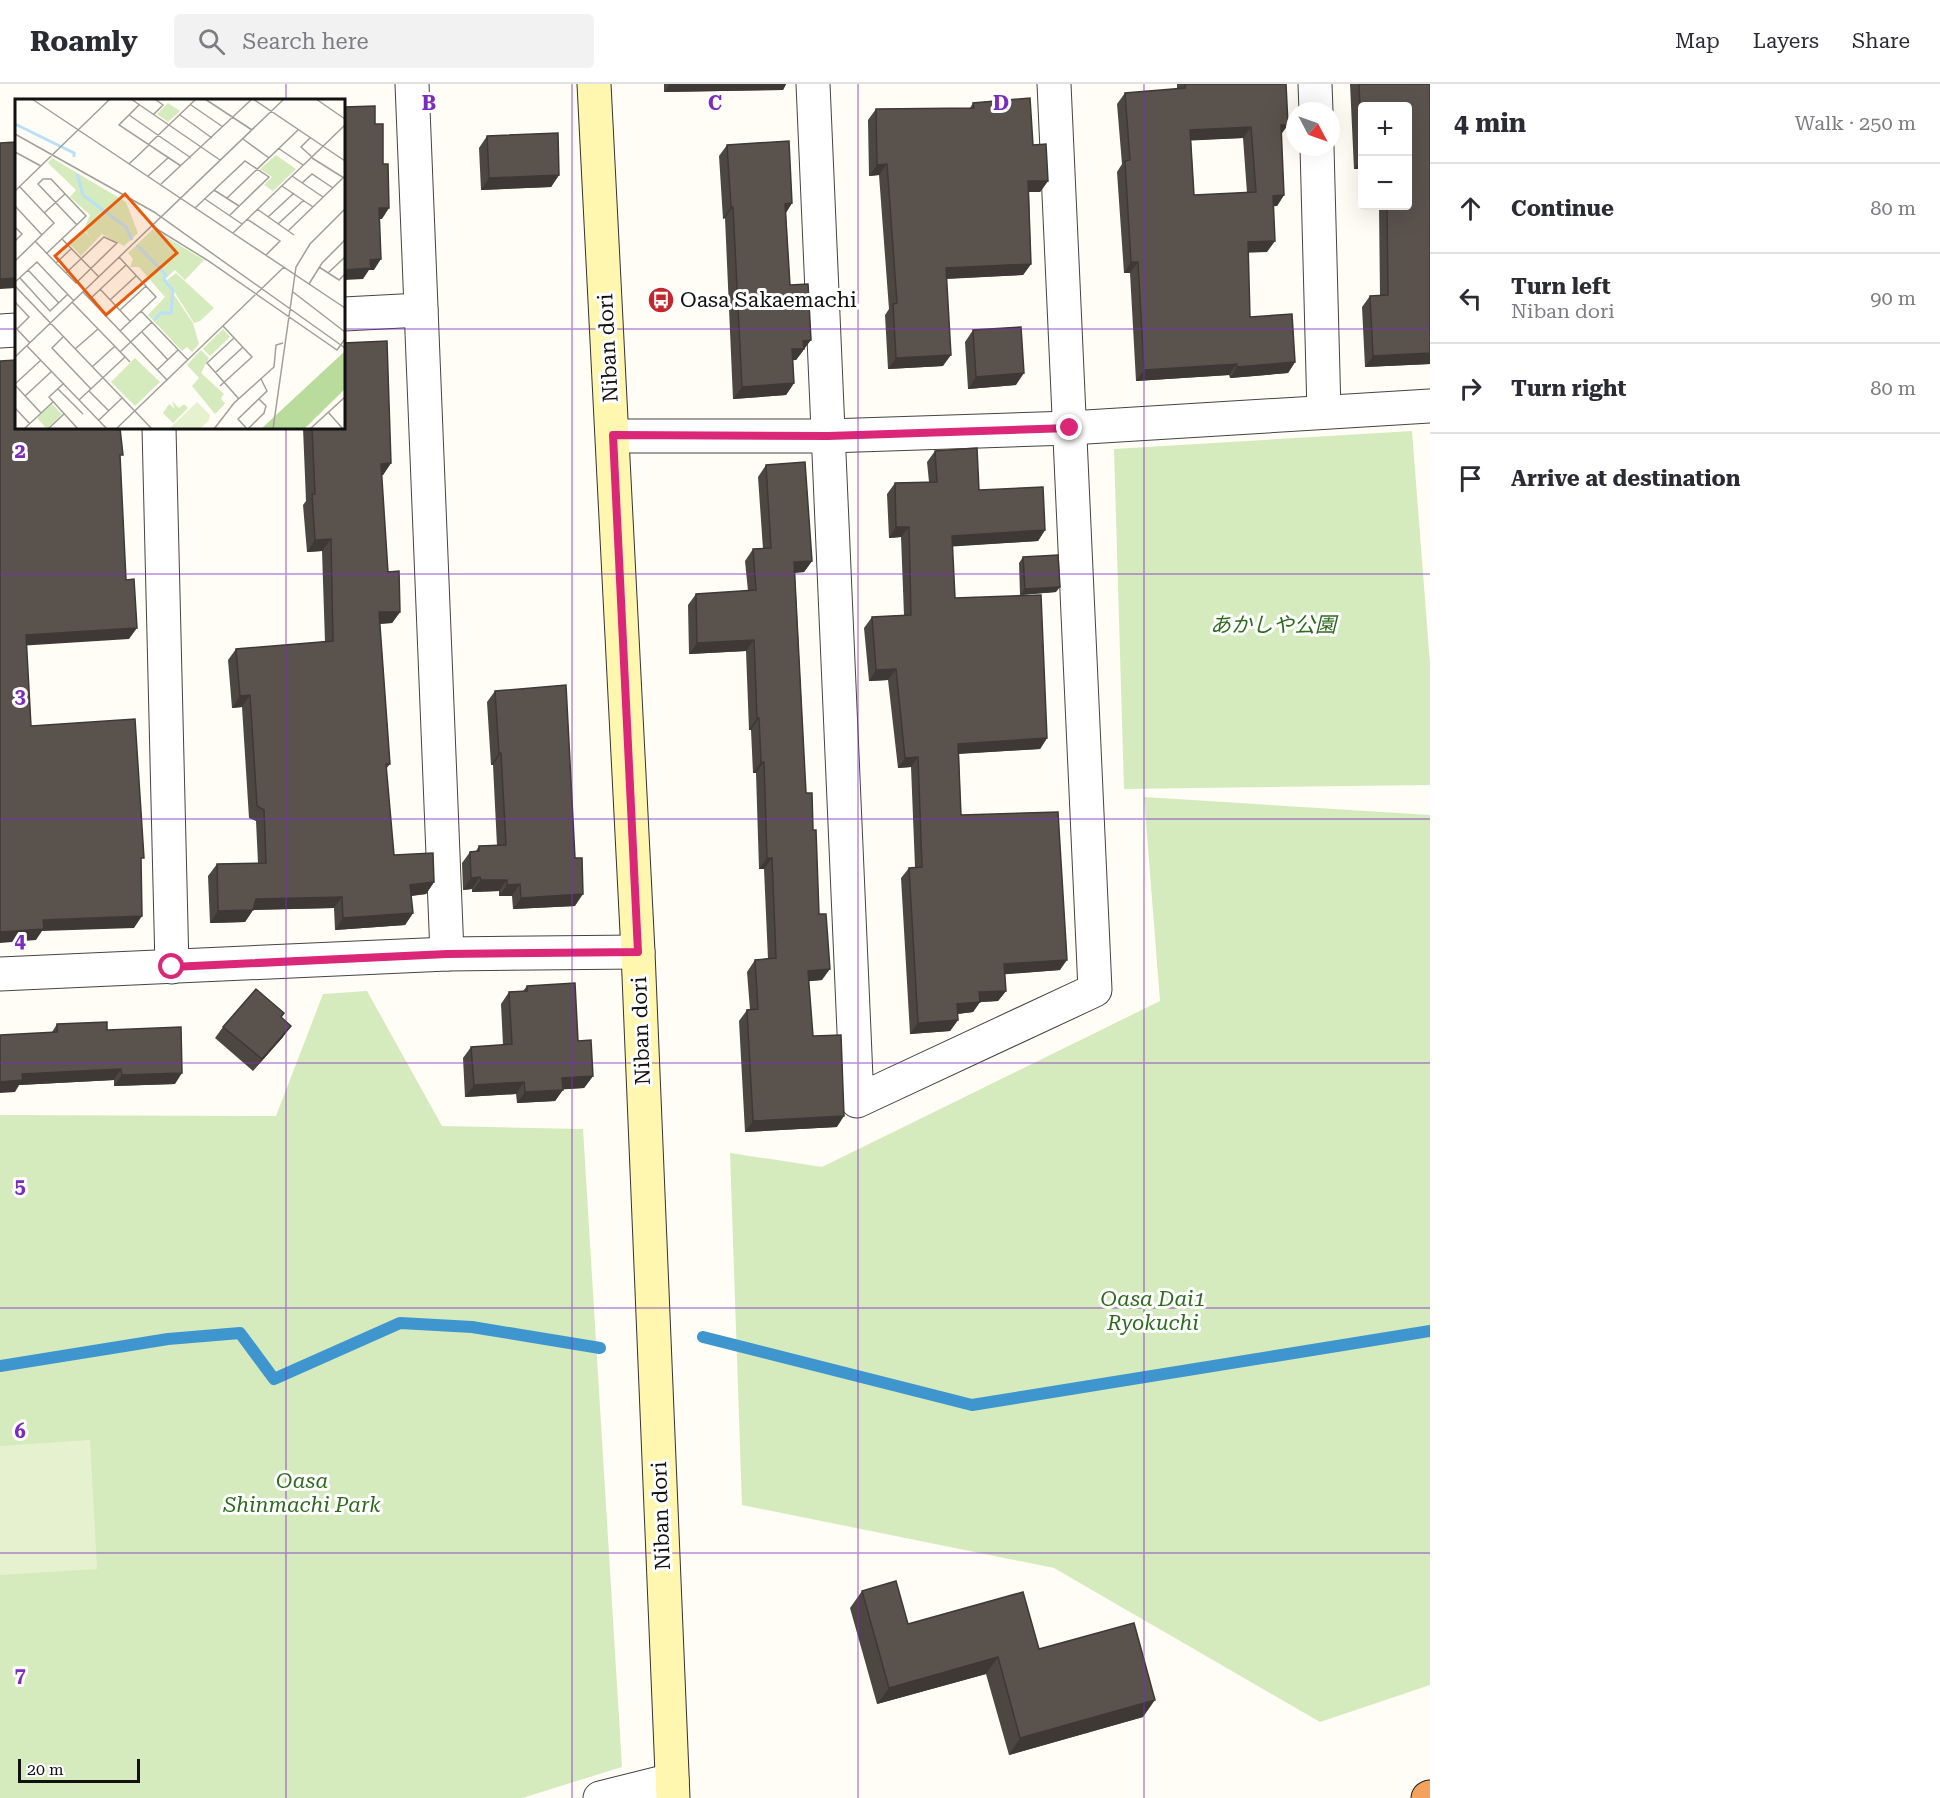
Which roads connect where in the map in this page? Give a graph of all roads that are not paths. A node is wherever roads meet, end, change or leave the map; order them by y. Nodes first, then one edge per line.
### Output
1 (412, 84) edge
2 (594, 84) edge
3 (813, 84) edge
4 (1054, 84) edge
5 (1315, 84) edge
6 (1316, 102) edge
7 (1317, 156) edge
8 (421, 310) junction
9 (345, 314) edge
10 (15, 330) edge
11 (0, 331) edge
12 (1430, 406) edge
13 (1324, 412) junction
14 (1070, 428) junction
15 (159, 429) edge
16 (613, 435) junction
17 (828, 436) junction
18 (638, 952) junction
19 (447, 954) junction
20 (172, 967) junction
21 (0, 974) edge
22 (672, 1789) edge
23 (600, 1798) edge

1 - 8 street
2 - 16 main road, Niban dori
3 - 17 street
4 - 14 street
5 - 6 street
7 - 13 street
8 - 9 street
8 - 19 street
10 - 11 street
12 - 13 street
13 - 14 street
14 - 17 street
14 - 17 street
15 - 20 street
16 - 17 street
16 - 18 main road, Niban dori
18 - 19 street
18 - 22 main road, Niban dori
19 - 20 street
20 - 21 street
22 - 23 street

